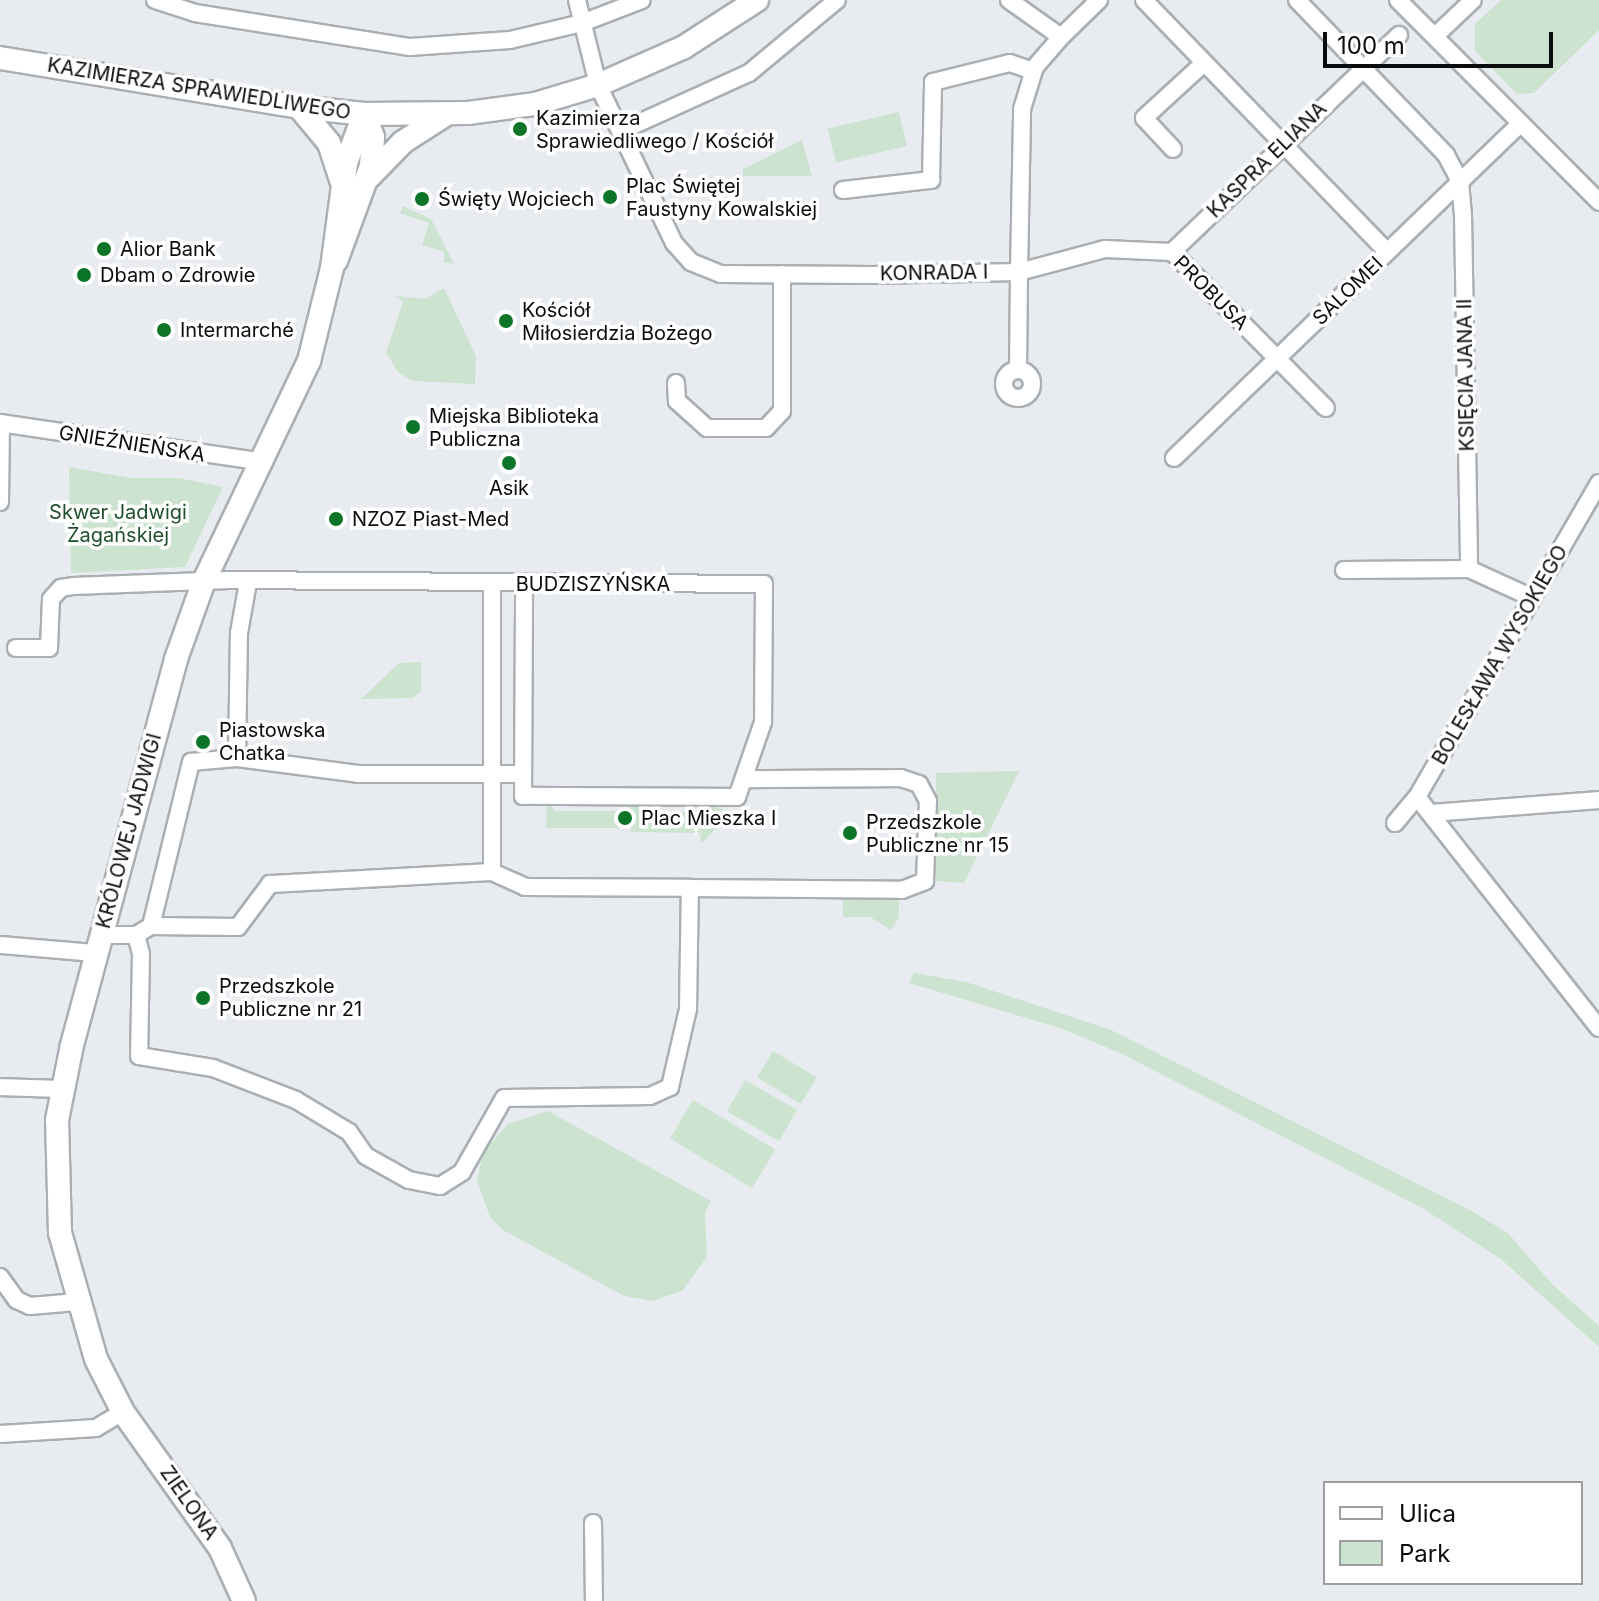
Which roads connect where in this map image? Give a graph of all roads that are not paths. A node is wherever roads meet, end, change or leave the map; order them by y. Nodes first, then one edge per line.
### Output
1 (155, 0) edge
2 (577, 0) edge
3 (642, 0) edge
4 (757, 0) edge
5 (837, 0) edge
6 (1009, 0) edge
7 (1099, 0) edge
8 (1144, 0) edge
9 (1297, 0) edge
10 (1398, 0) edge
11 (1473, 0) edge
12 (582, 23) junction
13 (1399, 35) dead end
14 (1435, 36) junction
15 (1061, 37) junction
16 (0, 58) edge
17 (1203, 64) junction
18 (1363, 69) junction
19 (1033, 71) junction
20 (598, 85) junction
21 (299, 107) junction
22 (364, 114) junction
23 (446, 114) junction
24 (1521, 123) junction
25 (621, 131) junction
26 (1282, 144) junction
27 (1173, 149) dead end
28 (367, 180) junction
29 (1460, 181) junction
30 (342, 185) junction
31 (843, 190) dead end
32 (1599, 202) edge
33 (1172, 252) junction
34 (1387, 252) junction
35 (332, 268) junction
36 (1019, 272) junction
37 (782, 274) junction
38 (1278, 360) junction
39 (1018, 370) dead end
40 (676, 383) dead end
41 (1326, 408) dead end
42 (0, 423) edge
43 (1174, 458) dead end
44 (264, 462) junction
45 (1599, 483) edge
46 (0, 502) edge
47 (1469, 569) junction
48 (1344, 570) dead end
49 (204, 581) junction
50 (248, 582) junction
51 (492, 584) junction
52 (524, 584) junction
53 (1533, 598) junction
54 (16, 648) dead end
55 (237, 758) junction
56 (492, 774) junction
57 (523, 774) junction
58 (744, 779) junction
59 (1417, 797) junction
60 (1599, 800) edge
61 (1431, 813) junction
62 (1395, 823) dead end
63 (492, 872) junction
64 (690, 888) junction
65 (144, 931) junction
66 (98, 944) junction
67 (0, 945) edge
68 (1599, 1028) edge
69 (0, 1087) edge
70 (62, 1089) junction
71 (0, 1277) edge
72 (77, 1302) junction
73 (123, 1412) junction
74 (0, 1434) edge
75 (593, 1523) dead end
76 (244, 1601) edge
77 (594, 1601) edge

1 - 12 street
2 - 12 street, KONRADA I
3 - 12 street
4 - 20 street, KAZIMIERZA SPRAWIEDLIWEGO
5 - 25 street
6 - 15 street
7 - 15 street
8 - 17 street
9 - 18 street
10 - 14 street
11 - 14 street
12 - 20 street, KONRADA I
13 - 18 street, KASPRA ELIANA
14 - 24 street
15 - 19 street
16 - 21 street, KAZIMIERZA SPRAWIEDLIWEGO
17 - 26 street
17 - 27 street
18 - 26 street, KASPRA ELIANA
18 - 29 street
19 - 31 street
19 - 36 street
20 - 23 street, KAZIMIERZA SPRAWIEDLIWEGO
20 - 25 street, KONRADA I
21 - 22 street, KAZIMIERZA SPRAWIEDLIWEGO
21 - 30 street
22 - 23 street, KAZIMIERZA SPRAWIEDLIWEGO
22 - 28 street, KRÓLOWEJ JADWIGI
22 - 30 street, KRÓLOWEJ JADWIGI
23 - 28 street
24 - 29 street, SALOMEI
24 - 32 street
25 - 37 street, KONRADA I
26 - 33 street, KASPRA ELIANA
26 - 34 street
28 - 35 street, KRÓLOWEJ JADWIGI
29 - 34 street, SALOMEI
29 - 47 street, KSIĘCIA JANA II
30 - 35 street, KRÓLOWEJ JADWIGI
33 - 36 street, PROBUSA
33 - 38 street, PROBUSA
34 - 38 street, SALOMEI
35 - 44 street, KRÓLOWEJ JADWIGI
36 - 37 street, KONRADA I
36 - 39 street
37 - 40 street
38 - 41 street, PROBUSA
38 - 43 street, SALOMEI
42 - 44 street, GNIEŹNIEŃSKA
42 - 46 street
44 - 49 street, KRÓLOWEJ JADWIGI
45 - 53 street, BOLESŁAWA WYSOKIEGO
47 - 48 street
47 - 53 street
49 - 50 street, BUDZISZYŃSKA
49 - 54 street, BUDZISZYŃSKA
49 - 66 street, KRÓLOWEJ JADWIGI
50 - 51 street, BUDZISZYŃSKA
50 - 55 street
51 - 52 street, BUDZISZYŃSKA
51 - 56 street
52 - 57 street
52 - 58 street, BUDZISZYŃSKA
53 - 59 street, BOLESŁAWA WYSOKIEGO
55 - 56 street
55 - 65 street
56 - 57 street
56 - 63 street
57 - 58 street, BUDZISZYŃSKA
58 - 64 street
59 - 61 street
59 - 62 street, BOLESŁAWA WYSOKIEGO
60 - 61 street
61 - 68 street
63 - 64 street
63 - 65 street
64 - 65 street
65 - 66 street
66 - 67 street
66 - 70 street, KRÓLOWEJ JADWIGI
69 - 70 street
70 - 72 street, KRÓLOWEJ JADWIGI
71 - 72 street
72 - 73 street, KRÓLOWEJ JADWIGI
73 - 74 street
73 - 76 street, ZIELONA
75 - 77 street

